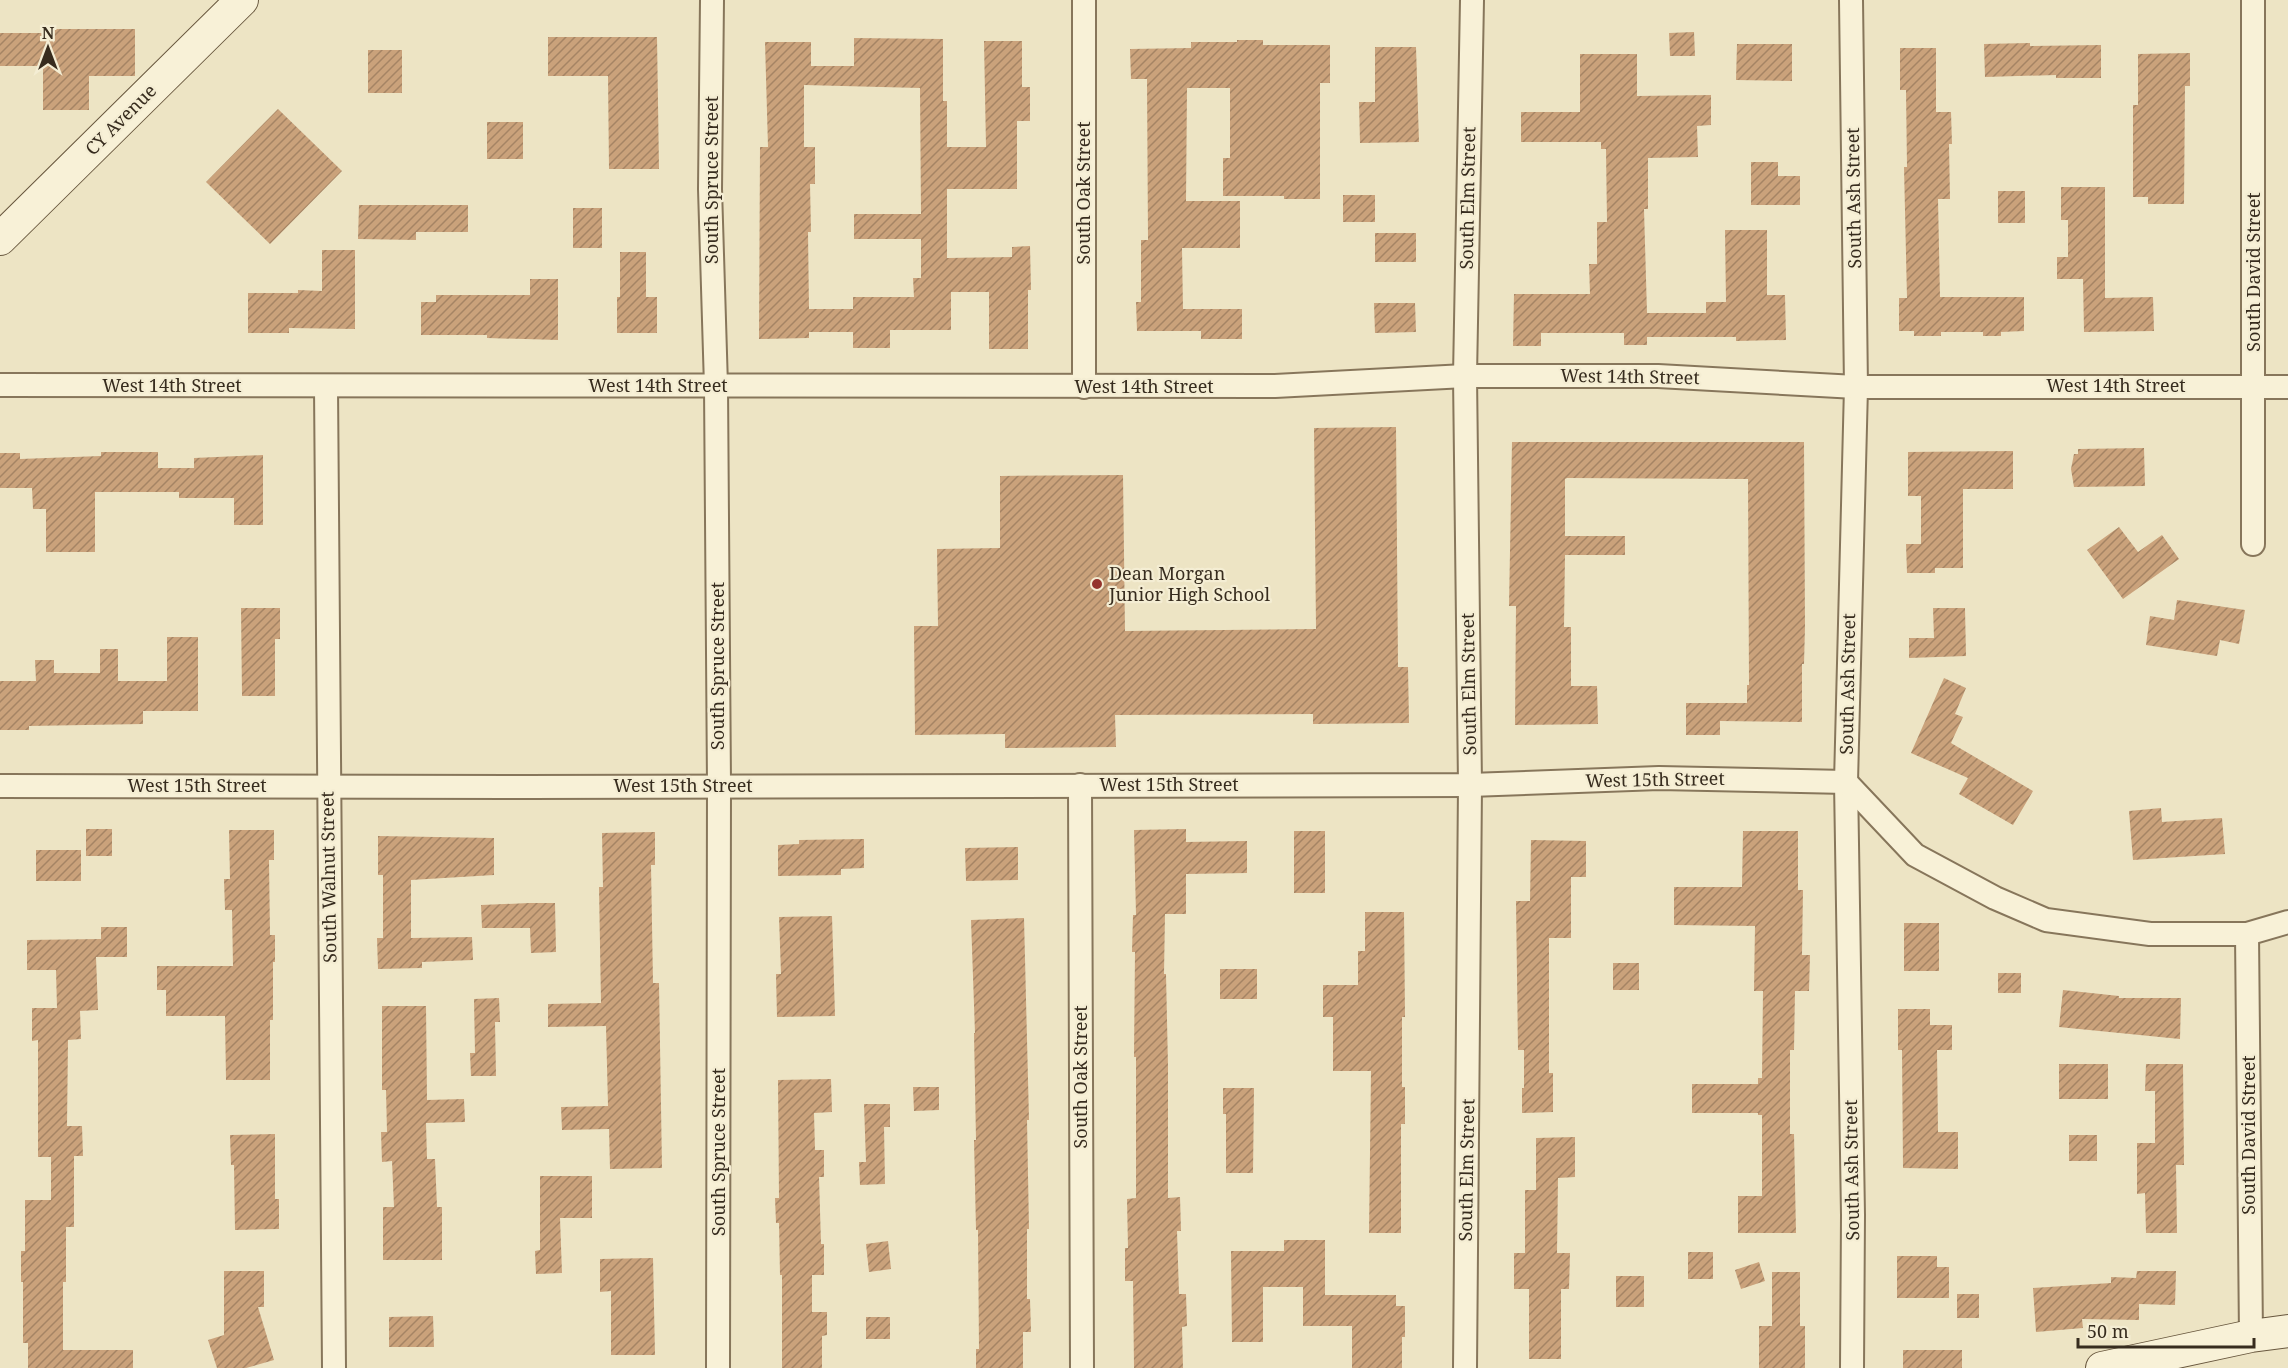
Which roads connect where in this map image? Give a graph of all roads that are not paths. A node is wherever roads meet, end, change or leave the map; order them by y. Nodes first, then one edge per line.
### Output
1 (242, 0) edge
2 (712, 0) edge
3 (1084, 0) edge
4 (1472, 0) edge
5 (1851, 0) edge
6 (2253, 0) edge
7 (0, 239) edge
8 (1465, 376) junction
9 (0, 385) edge
10 (716, 386) junction
11 (326, 387) junction
12 (1084, 387) junction
13 (1856, 387) junction
14 (2254, 387) junction
15 (2288, 387) edge
16 (2253, 544) dead end
17 (1846, 782) junction
18 (1470, 785) junction
19 (0, 786) edge
20 (328, 786) junction
21 (719, 786) junction
22 (1080, 786) junction
23 (2288, 922) edge
24 (2247, 934) junction
25 (2288, 1331) edge
26 (2251, 1336) junction
27 (334, 1368) edge
28 (718, 1368) edge
29 (1082, 1368) edge
30 (1465, 1368) edge
31 (1852, 1368) edge
32 (2102, 1368) edge

1 - 7 main road, CY Avenue
2 - 10 street, South Spruce Street
3 - 12 street, South Oak Street
4 - 8 street, South Elm Street
5 - 13 street, South Ash Street
6 - 14 street, South David Street
8 - 12 street, West 14th Street
8 - 13 street, West 14th Street
8 - 18 street, South Elm Street
9 - 11 street, West 14th Street
10 - 11 street, West 14th Street
10 - 12 street, West 14th Street
10 - 21 street, South Spruce Street
11 - 20 street, South Walnut Street
13 - 14 street, West 14th Street
13 - 17 street, South Ash Street
14 - 15 street, West 14th Street
14 - 16 street, South David Street
17 - 18 street, West 15th Street
17 - 24 street
17 - 31 street, South Ash Street
18 - 22 street, West 15th Street
18 - 30 street, South Elm Street
19 - 20 street, West 15th Street
20 - 21 street, West 15th Street
20 - 27 street, South Walnut Street
21 - 22 street, West 15th Street
21 - 28 street, South Spruce Street
22 - 29 street, South Oak Street
23 - 24 street
24 - 26 street, South David Street
25 - 26 main road
26 - 32 main road

